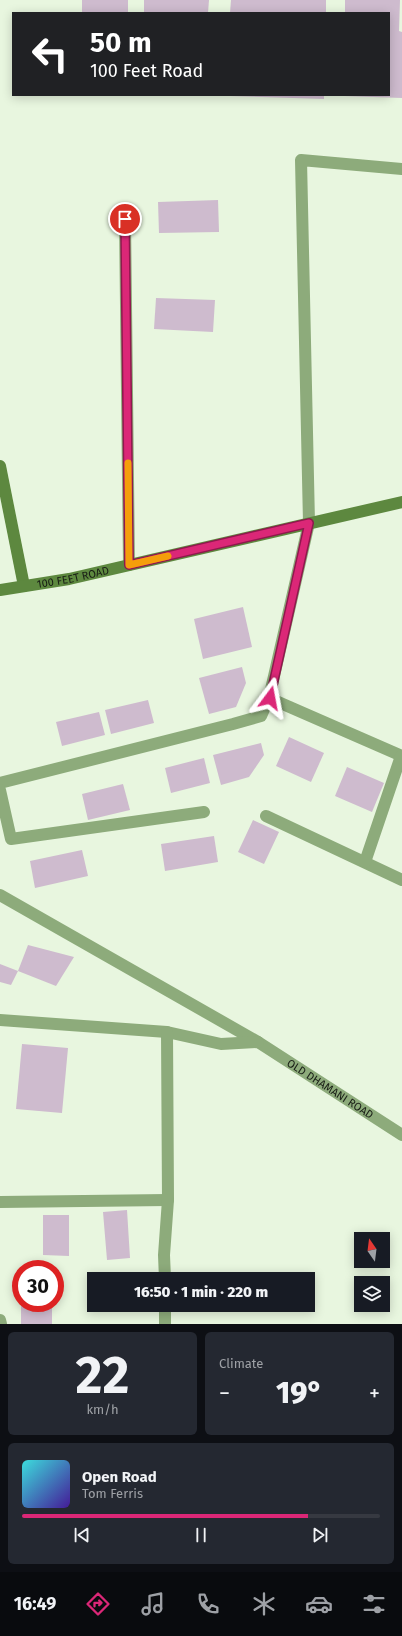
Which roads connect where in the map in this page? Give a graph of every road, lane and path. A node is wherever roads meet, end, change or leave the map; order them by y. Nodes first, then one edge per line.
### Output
1 (402, 169) edge
2 (125, 219) dead end
3 (0, 466) edge
4 (402, 502) edge
5 (309, 523) junction
6 (129, 565) junction
7 (24, 586) junction
8 (0, 590) edge
9 (270, 698) junction
10 (402, 756) edge
11 (0, 783) edge
12 (0, 790) edge
13 (204, 812) dead end
14 (266, 816) dead end
15 (365, 862) junction
16 (402, 880) edge
17 (0, 895) edge
18 (0, 1020) edge
19 (167, 1032) junction
20 (258, 1042) junction
21 (402, 1135) edge
22 (168, 1200) junction
23 (0, 1202) edge
24 (165, 1272) edge
25 (165, 1312) edge
26 (0, 1320) edge
27 (1, 1324) edge
28 (165, 1324) edge

1 - 5 street
2 - 6 street
3 - 7 main road
4 - 5 main road, 100 FEET ROAD
5 - 6 main road, 100 FEET ROAD
5 - 9 street
6 - 7 main road, 100 FEET ROAD
7 - 8 main road, 100 FEET ROAD
9 - 10 street
9 - 11 street
10 - 15 street
12 - 13 street
14 - 15 street
15 - 16 street
17 - 20 street, OLD DHAMANI ROAD
18 - 19 street
19 - 20 street
19 - 22 street
20 - 21 street, OLD DHAMANI ROAD
22 - 23 street
22 - 24 street
25 - 28 street
26 - 27 street

